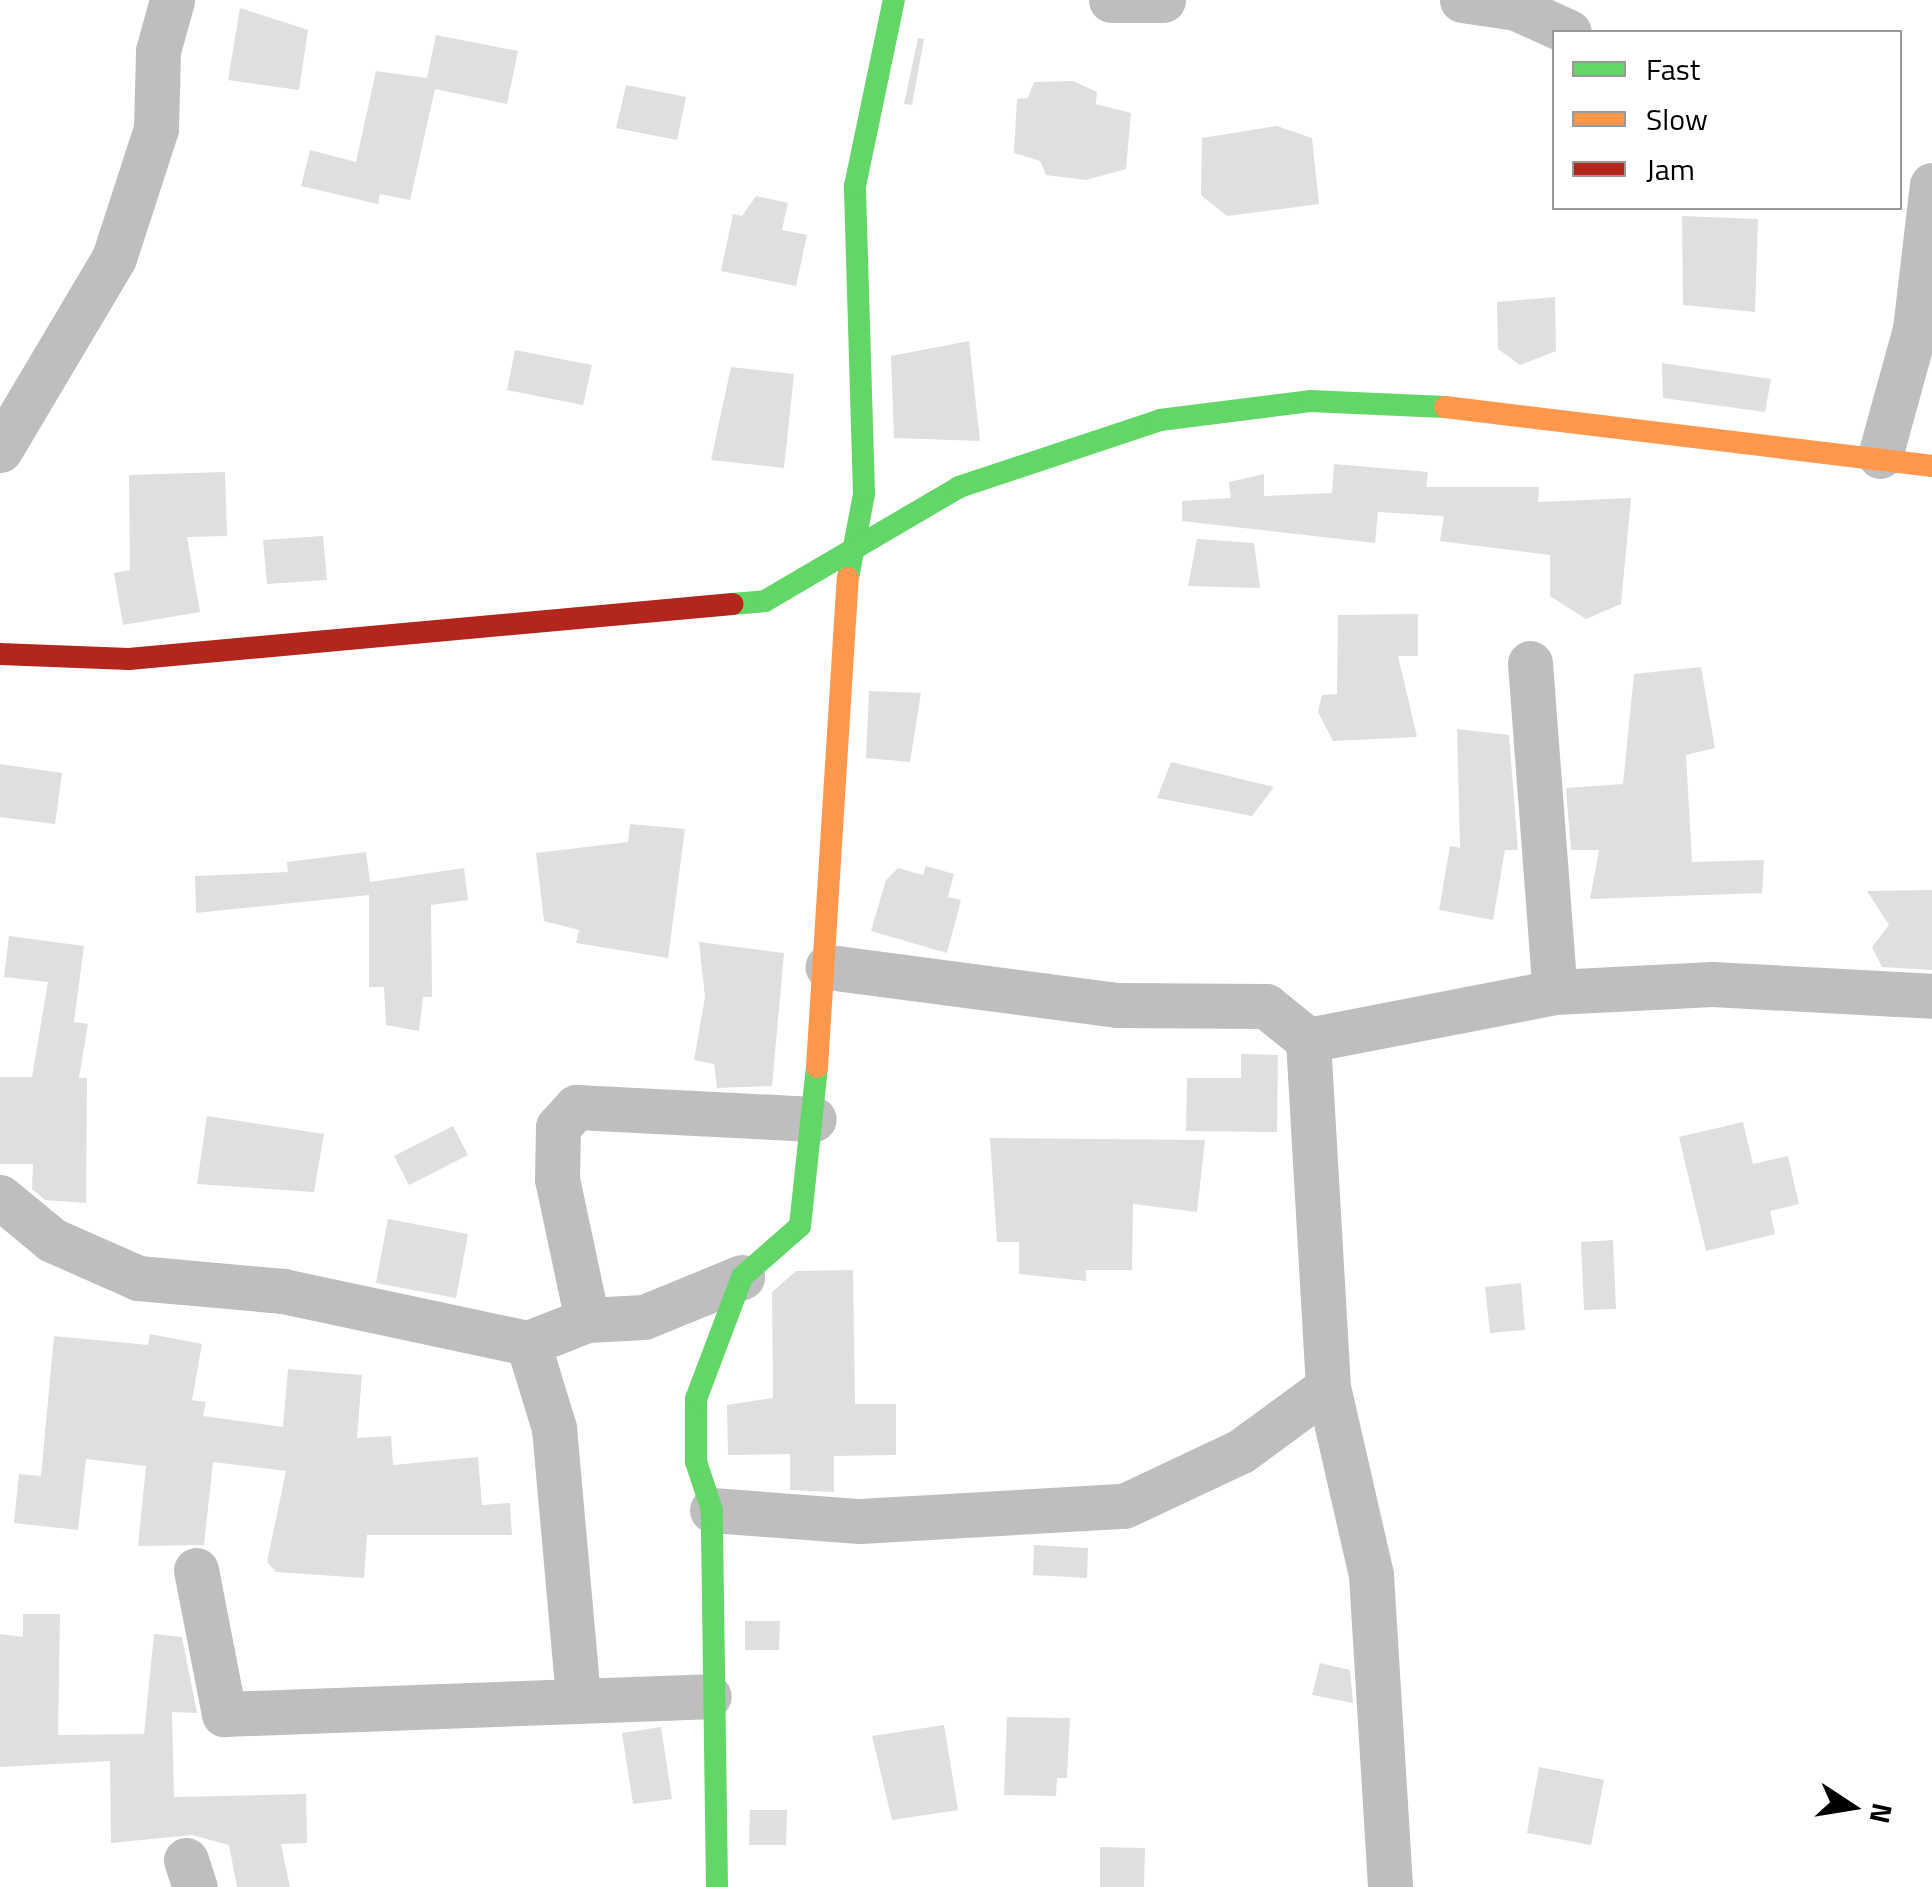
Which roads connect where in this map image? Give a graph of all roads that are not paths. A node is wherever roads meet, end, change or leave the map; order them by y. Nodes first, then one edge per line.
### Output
1 (172, 0) edge
2 (894, 0) edge
3 (1111, 0) edge
4 (1163, 0) edge
5 (1462, 0) edge
6 (1565, 30) edge
7 (1902, 169) edge
8 (1932, 173) edge
9 (1932, 184) edge
10 (0, 450) edge
11 (1880, 456) junction
12 (1932, 466) edge
13 (853, 550) junction
14 (0, 654) edge
15 (1530, 663) dead end
16 (827, 968) junction
17 (1555, 992) junction
18 (1932, 996) edge
19 (1308, 1040) junction
20 (814, 1119) junction
21 (0, 1197) edge
22 (742, 1277) junction
23 (587, 1320) junction
24 (528, 1343) junction
25 (1328, 1387) junction
26 (712, 1510) junction
27 (196, 1570) dead end
28 (578, 1696) junction
29 (709, 1696) junction
30 (717, 1887) edge
31 (1390, 1887) edge

1 - 10 street
2 - 13 street
3 - 4 street
5 - 6 street
7 - 8 street
9 - 11 street
11 - 12 street
11 - 13 street
13 - 14 street
13 - 16 street
15 - 17 street
16 - 19 street
16 - 20 street
17 - 18 street
17 - 19 street
19 - 25 street
20 - 22 street
20 - 23 street
21 - 24 street
22 - 23 street
22 - 26 street
23 - 24 street
24 - 28 street
25 - 26 street
25 - 31 street
26 - 29 street
27 - 28 street
28 - 29 street
29 - 30 street

